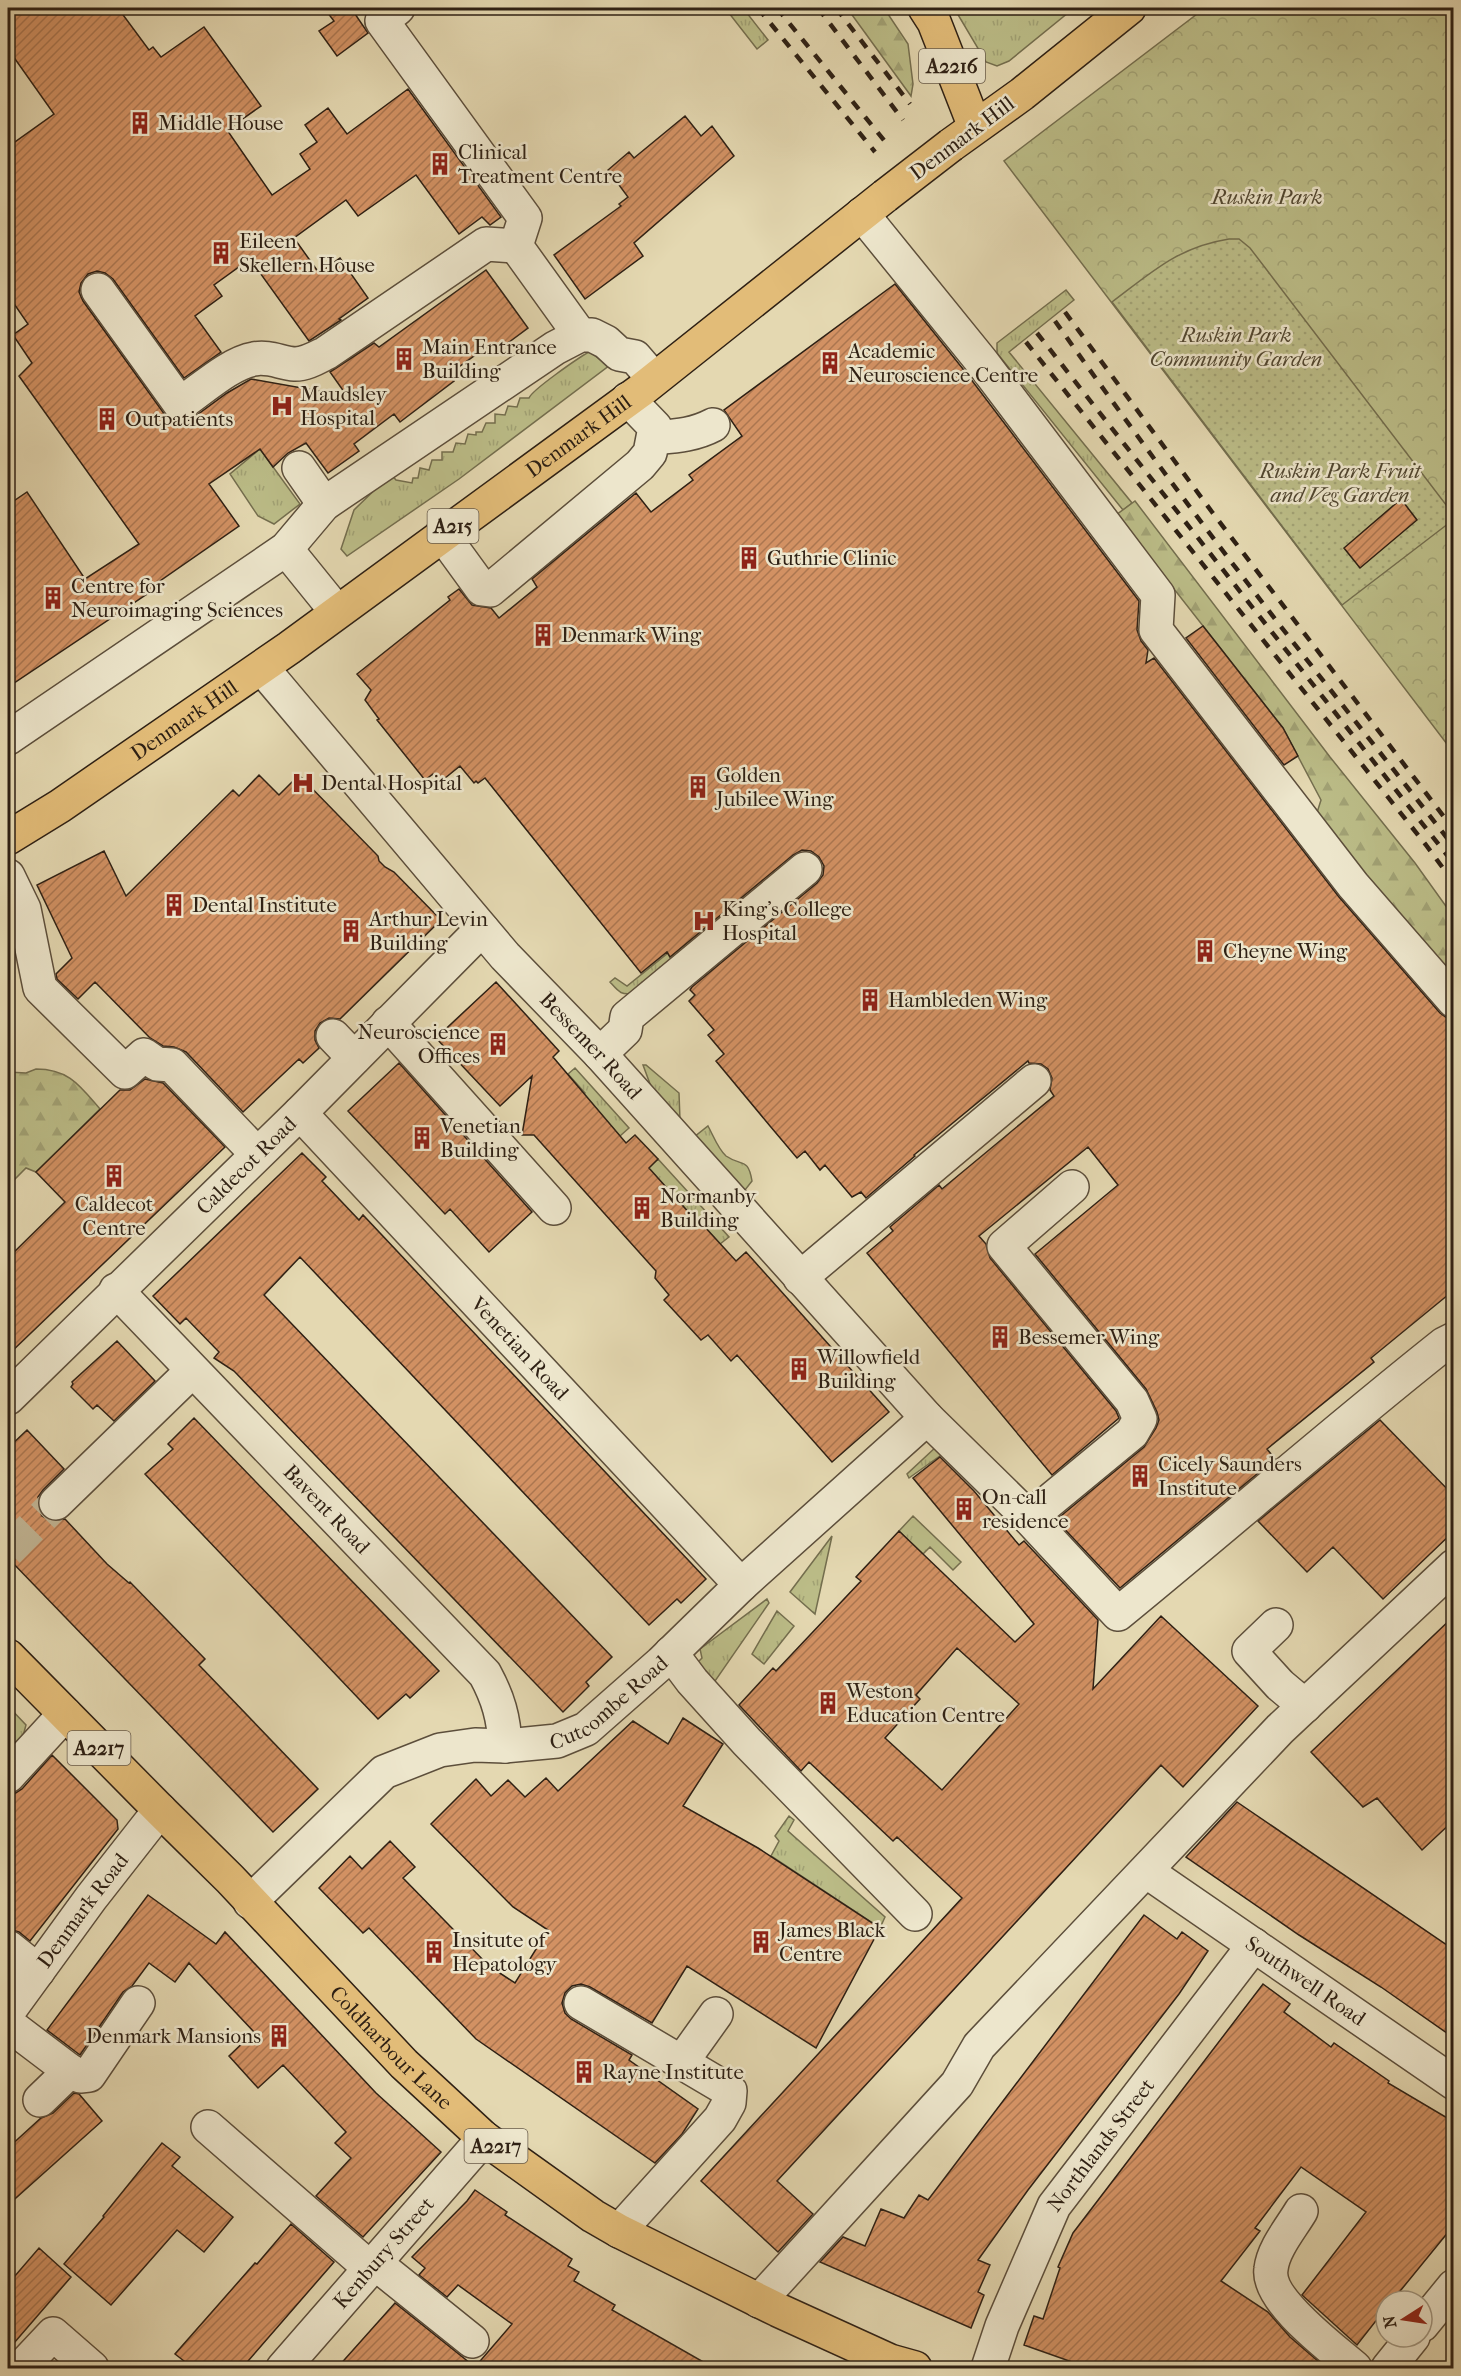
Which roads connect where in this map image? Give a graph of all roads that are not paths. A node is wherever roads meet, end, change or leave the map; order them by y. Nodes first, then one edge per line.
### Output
1 (398, 8) edge
2 (925, 8) edge
3 (1129, 8) edge
4 (963, 136) junction
5 (873, 205) junction
6 (516, 246) junction
7 (98, 290) dead end
8 (580, 335) junction
9 (640, 390) junction
10 (713, 425) dead end
11 (654, 438) junction
12 (299, 468) dead end
13 (324, 504) junction
14 (442, 534) junction
15 (286, 549) junction
16 (337, 612) junction
17 (262, 668) junction
18 (8, 738) edge
19 (8, 838) edge
20 (805, 869) dead end
21 (8, 876) edge
22 (482, 929) junction
23 (1454, 1001) edge
24 (388, 1023) junction
25 (600, 1054) junction
26 (1034, 1081) dead end
27 (300, 1113) junction
28 (257, 1154) junction
29 (1072, 1187) dead end
30 (554, 1208) dead end
31 (800, 1278) junction
32 (116, 1290) junction
33 (1454, 1340) edge
34 (192, 1371) junction
35 (8, 1398) edge
36 (927, 1418) junction
37 (56, 1503) tunnel mouth
38 (1029, 1518) junction
39 (1454, 1566) edge
40 (741, 1585) junction
41 (1276, 1625) dead end
42 (671, 1653) junction
43 (8, 1656) edge
44 (1305, 1706) junction
45 (65, 1714) junction
46 (505, 1746) junction
47 (8, 1776) edge
48 (160, 1810) junction
49 (1159, 1880) dead end
50 (250, 1902) junction
51 (915, 1914) dead end
52 (1254, 1945) junction
53 (8, 1947) edge
54 (38, 1971) junction
55 (138, 2003) dead end
56 (581, 2003) dead end
57 (8, 2012) edge
58 (716, 2014) dead end
59 (8, 2024) edge
60 (681, 2062) junction
61 (70, 2071) junction
62 (1454, 2083) edge
63 (40, 2100) dead end
64 (208, 2127) dead end
65 (484, 2138) junction
66 (1301, 2211) dead end
67 (619, 2231) junction
68 (373, 2265) junction
69 (1454, 2286) edge
70 (759, 2301) junction
71 (1434, 2310) edge
72 (472, 2341) dead end
73 (1403, 2349) edge
74 (21, 2368) edge
75 (92, 2368) edge
76 (283, 2368) edge
77 (915, 2368) edge
78 (988, 2368) edge
79 (1355, 2368) edge
80 (1388, 2368) edge

1 - 6 street
2 - 4 main road, A2216
3 - 4 main road, Denmark Hill / A215
4 - 5 main road, Denmark Hill / A215, bridge
5 - 9 main road, Denmark Hill / A215
5 - 23 street
6 - 7 street
6 - 8 street
8 - 9 street
8 - 13 street
9 - 11 street
9 - 14 main road, Denmark Hill / A215
10 - 11 street
11 - 14 street
12 - 13 street
13 - 15 street
14 - 16 main road, Denmark Hill / A215
15 - 16 street
15 - 18 street
16 - 17 main road, Denmark Hill / A215
17 - 19 main road, Denmark Hill / A215
17 - 22 street, Bessemer Road
20 - 25 street
21 - 28 street
22 - 24 street, Caldecot Road
22 - 25 street, Bessemer Road
24 - 27 street, Caldecot Road
24 - 30 street
25 - 31 street, Bessemer Road
26 - 31 street
27 - 28 street, Caldecot Road
27 - 40 street, Venetian Road
28 - 32 street, Caldecot Road
29 - 38 street
31 - 36 street, Bessemer Road
32 - 34 street, Bavent Road
32 - 35 street, Caldecot Road
33 - 38 street, Bessemer Road
34 - 37 street
34 - 46 street, Bavent Road
36 - 38 street, Bessemer Road
36 - 40 street, Cutcombe Road
39 - 44 street
40 - 42 street, Cutcombe Road
41 - 44 street
42 - 46 street, Cutcombe Road
42 - 51 street
43 - 45 main road, Coldharbour Lane / A2217
44 - 70 street
45 - 47 street
45 - 48 main road, Coldharbour Lane / A2217
46 - 50 street, Cutcombe Road
48 - 50 main road, Coldharbour Lane / A2217
48 - 54 street, Denmark Road
49 - 52 street, Southwell Road
50 - 65 main road, Coldharbour Lane / A2217
52 - 62 street, Southwell Road
52 - 78 street, Northlands Street
53 - 54 street
54 - 57 street, Denmark Road
55 - 61 street
56 - 60 street
58 - 60 street
59 - 61 street
60 - 67 street
61 - 63 street
64 - 68 street
65 - 67 main road, Coldharbour Lane / A2217
65 - 68 street, Kenbury Street
66 - 79 street
67 - 70 main road, Coldharbour Lane / A2217
68 - 72 street
68 - 76 street, Kenbury Street
69 - 71 street
70 - 77 main road, Coldharbour Lane / A2217
73 - 80 street
74 - 75 street

